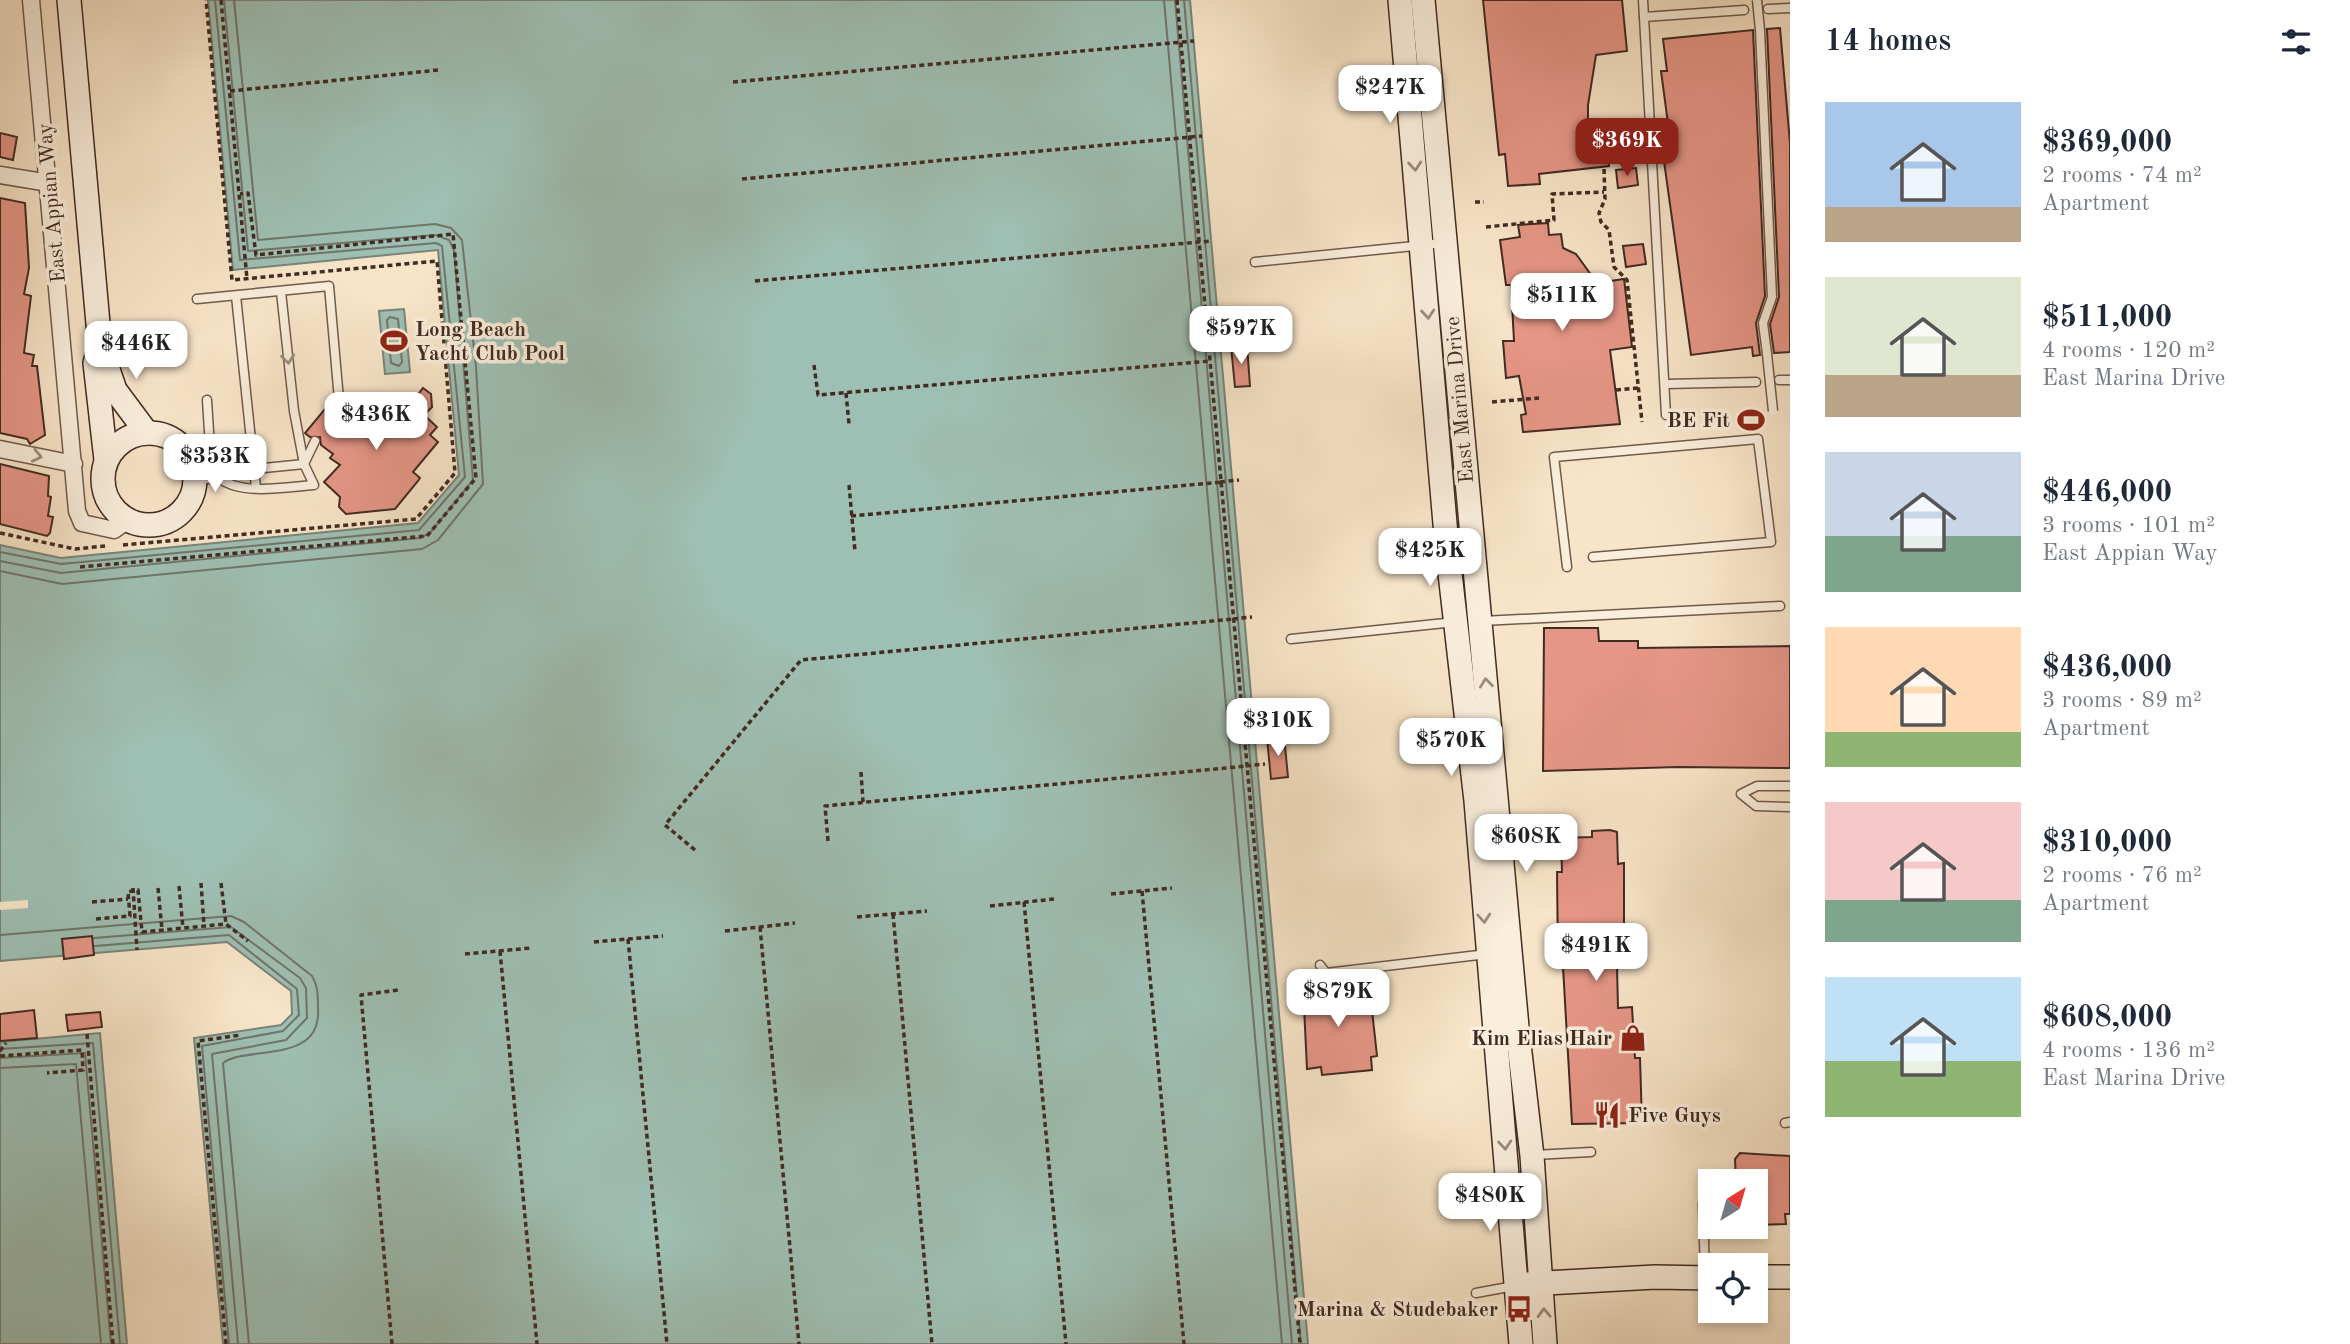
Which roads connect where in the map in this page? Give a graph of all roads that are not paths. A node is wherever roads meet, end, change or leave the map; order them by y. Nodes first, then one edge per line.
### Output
1 (30, 0) edge
2 (69, 0) edge
3 (1400, 0) edge
4 (1423, 0) edge
5 (1643, 0) edge
6 (1757, 0) edge
7 (1790, 8) edge
8 (1768, 9) dead end
9 (1744, 10) dead end
10 (1644, 16) junction
11 (0, 175) edge
12 (49, 183) junction
13 (1433, 244) junction
14 (1255, 262) dead end
15 (281, 292) junction
16 (236, 296) junction
17 (198, 299) dead end
18 (100, 346) junction
19 (1779, 380) dead end
20 (1790, 380) edge
21 (1756, 382) dead end
22 (1665, 384) junction
23 (207, 400) dead end
24 (340, 411) dead end
25 (1773, 411) dead end
26 (1666, 415) dead end
27 (147, 432) junction
28 (315, 441) dead end
29 (0, 449) edge
30 (106, 460) junction
31 (74, 464) junction
32 (253, 464) junction
33 (304, 464) junction
34 (209, 479) junction
35 (256, 488) junction
36 (128, 520) junction
37 (1593, 557) dead end
38 (1567, 567) dead end
39 (1780, 606) dead end
40 (1469, 622) junction
41 (1291, 639) dead end
42 (1790, 786) edge
43 (1790, 807) edge
44 (1511, 952) junction
45 (1487, 954) junction
46 (1320, 965) dead end
47 (1591, 1152) dead end
48 (1532, 1156) junction
49 (1768, 1277) edge
50 (1790, 1277) edge
51 (1698, 1278) edge
52 (1543, 1283) junction
53 (1516, 1286) junction
54 (1476, 1293) dead end
55 (1521, 1344) edge
56 (1545, 1344) edge

1 - 12 street, East Appian Way
2 - 18 main road, East Appian Way
3 -> 13 main road, East Marina Drive
4 - 13 main road, East Marina Drive
5 - 10 lane
6 - 25 lane, bridge
7 - 8 lane
9 - 10 lane
10 - 22 lane
11 - 12 street
12 - 31 street, East Appian Way
13 - 14 lane
13 - 40 main road, East Marina Drive
15 - 16 lane
15 - 24 lane
15 -> 33 lane
16 - 17 lane
16 - 32 lane
18 - 27 main road, East Appian Way
18 - 30 main road, East Appian Way
19 - 20 lane
21 - 22 lane
22 - 26 lane
23 - 34 lane
27 - 30 main road
27 - 34 main road
28 - 33 lane
29 -> 31 street
30 - 36 main road
31 - 36 street, East Appian Way
32 - 33 lane
32 - 34 lane
32 - 35 lane
33 - 35 lane
34 - 35 lane
34 - 36 main road
37 - 38 lane
39 - 40 lane
40 - 41 lane
44 -> 40 main road, East Marina Drive
40 -> 45 main road, East Marina Drive
42 - 43 lane
44 - 45 lane
44 - 48 main road, East Marina Drive
45 - 46 lane
45 -> 53 main road, East Marina Drive
47 - 48 lane
48 - 52 main road, East Marina Drive
49 - 50 main road
51 - 52 main road
52 - 53 main road
56 -> 52 main road, East Marina Drive
53 - 54 lane
53 - 55 main road, East Marina Drive

